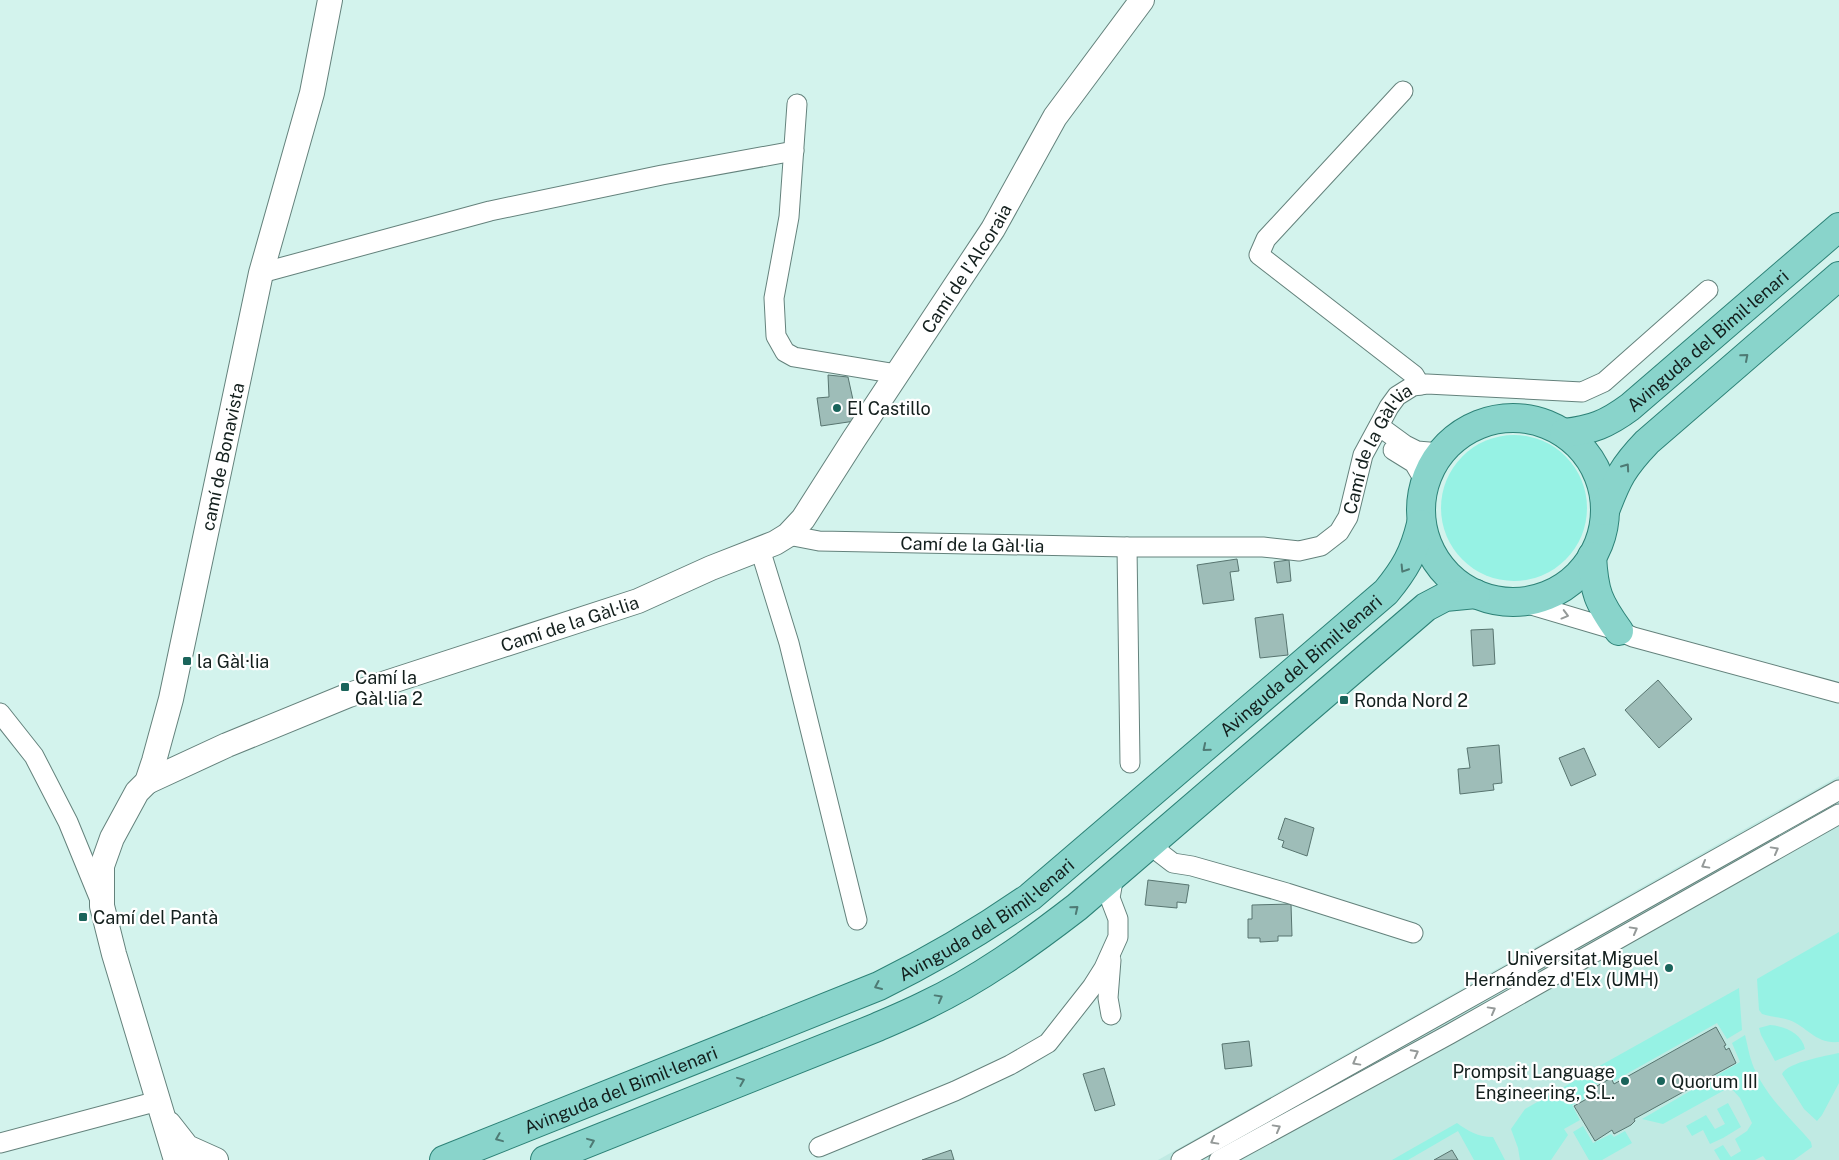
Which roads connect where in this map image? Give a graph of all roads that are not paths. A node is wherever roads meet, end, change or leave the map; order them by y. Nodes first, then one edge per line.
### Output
1 (330, 0) edge
2 (1142, 0) edge
3 (1403, 90) dead end
4 (797, 104) dead end
5 (794, 151) junction
6 (1839, 227) edge
7 (261, 272) junction
8 (1839, 276) edge
9 (1708, 290) dead end
10 (897, 374) junction
11 (1420, 385) junction
12 (1376, 432) junction
13 (1564, 433) junction
14 (1441, 453) junction
15 (1424, 480) junction
16 (1605, 510) junction
17 (1421, 524) junction
18 (788, 535) junction
19 (1127, 547) junction
20 (760, 549) junction
21 (1592, 556) junction
22 (1476, 594) junction
23 (1518, 601) junction
24 (1619, 631) junction
25 (1839, 693) edge
26 (0, 713) edge
27 (1130, 764) dead end
28 (147, 782) junction
29 (1839, 790) edge
30 (1839, 814) edge
31 (1157, 839) junction
32 (1114, 875) junction
33 (102, 906) junction
34 (857, 920) dead end
35 (1413, 933) dead end
36 (1111, 952) junction
37 (1110, 1015) dead end
38 (161, 1109) junction
39 (0, 1143) edge
40 (819, 1147) dead end
41 (176, 1160) edge
42 (216, 1160) edge
43 (444, 1160) edge
44 (545, 1160) edge
45 (1181, 1160) edge
46 (1219, 1160) edge

1 - 7 street, camí de Bonavista
2 - 10 street, Camí de l'Alcoraia
3 - 11 street
4 - 5 street
5 - 7 street
5 - 10 street
6 - 13 main road, Avinguda del Bimil·lenari
7 - 28 street, camí de Bonavista
16 -> 8 main road
9 - 11 street, Camí de la Gàl·lia
10 - 18 street, Camí de l'Alcoraia
11 - 12 street, Camí de la Gàl·lia
12 - 14 street
12 - 15 street
12 - 19 street, Camí de la Gàl·lia
13 - 14 main road
13 - 16 main road
14 - 15 main road
15 - 17 main road
16 - 21 main road
17 - 22 main road
17 -> 43 main road, Avinguda del Bimil·lenari
18 - 19 street, Camí de la Gàl·lia
18 - 20 street, Camí de la Gàl·lia
19 - 27 street
20 - 28 street, Camí de la Gàl·lia
20 - 34 street
21 - 23 main road
21 - 24 main road
22 - 23 main road
22 - 31 main road, Avinguda del Bimil·lenari
23 -> 24 street
24 - 25 street
26 - 33 street
28 - 33 street, camí de Bonavista
29 -> 45 street
46 -> 30 street
31 - 32 main road, Avinguda del Bimil·lenari
31 - 35 street
32 - 36 street
44 -> 32 main road, Avinguda del Bimil·lenari
33 - 38 street
36 - 37 street
36 - 40 street
38 - 39 street
38 - 41 street
38 - 42 street

